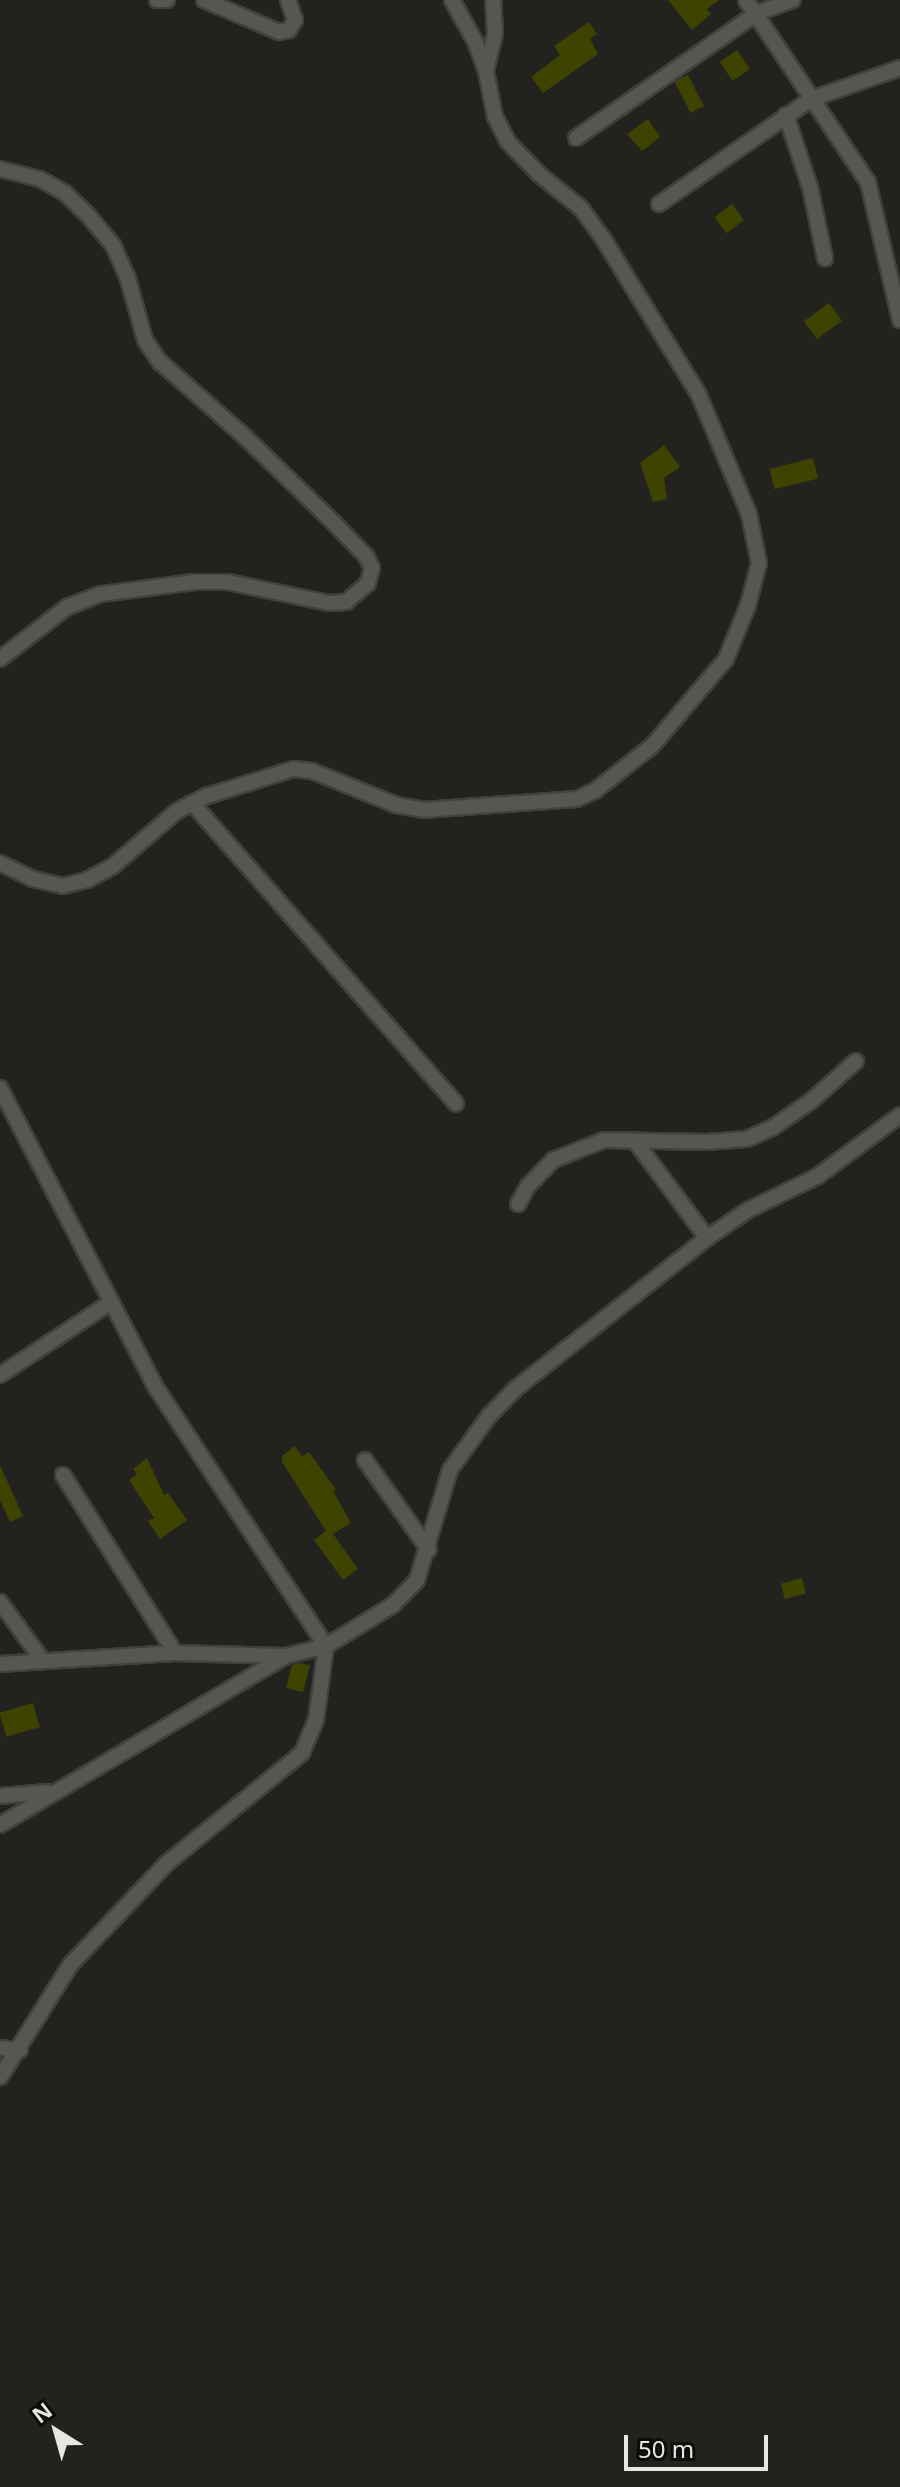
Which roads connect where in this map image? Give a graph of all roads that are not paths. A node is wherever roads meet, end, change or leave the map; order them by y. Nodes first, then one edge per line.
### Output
1 (157, 0) edge
2 (167, 0) edge
3 (204, 0) edge
4 (288, 0) edge
5 (452, 0) edge
6 (493, 0) edge
7 (746, 0) edge
8 (793, 0) edge
9 (757, 13) junction
10 (900, 68) edge
11 (486, 71) junction
12 (811, 99) junction
13 (786, 115) junction
14 (576, 138) dead end
15 (0, 167) edge
16 (659, 204) dead end
17 (825, 258) dead end
18 (900, 320) edge
19 (0, 659) edge
20 (192, 803) junction
21 (0, 863) edge
22 (856, 1061) dead end
23 (0, 1088) edge
24 (456, 1103) dead end
25 (900, 1115) edge
26 (635, 1141) junction
27 (518, 1204) dead end
28 (707, 1238) junction
29 (111, 1302) junction
30 (0, 1375) edge
31 (365, 1460) dead end
32 (63, 1475) dead end
33 (429, 1550) junction
34 (0, 1602) edge
35 (326, 1646) junction
36 (175, 1653) junction
37 (286, 1656) junction
38 (43, 1661) junction
39 (0, 1664) edge
40 (53, 1791) junction
41 (0, 1796) edge
42 (0, 1825) edge
43 (0, 2048) edge
44 (20, 2050) junction
45 (0, 2077) edge

1 - 2 street
3 - 4 street
5 - 11 street
6 - 11 street
7 - 9 street
8 - 9 street
9 - 12 street
9 - 14 street
10 - 12 street
11 - 20 street
12 - 13 street
12 - 18 street
13 - 16 street
13 - 17 street
15 - 19 street
20 - 21 street
20 - 24 street
22 - 26 street
23 - 29 street
25 - 28 street
26 - 27 street
26 - 28 street
28 - 33 street
29 - 30 street
29 - 35 street
31 - 33 street
32 - 36 street
33 - 35 street
34 - 38 street
35 - 37 street
35 - 44 street
36 - 37 street
36 - 38 street
37 - 40 street
38 - 39 street
40 - 41 street
40 - 42 street
43 - 44 street
44 - 45 street

